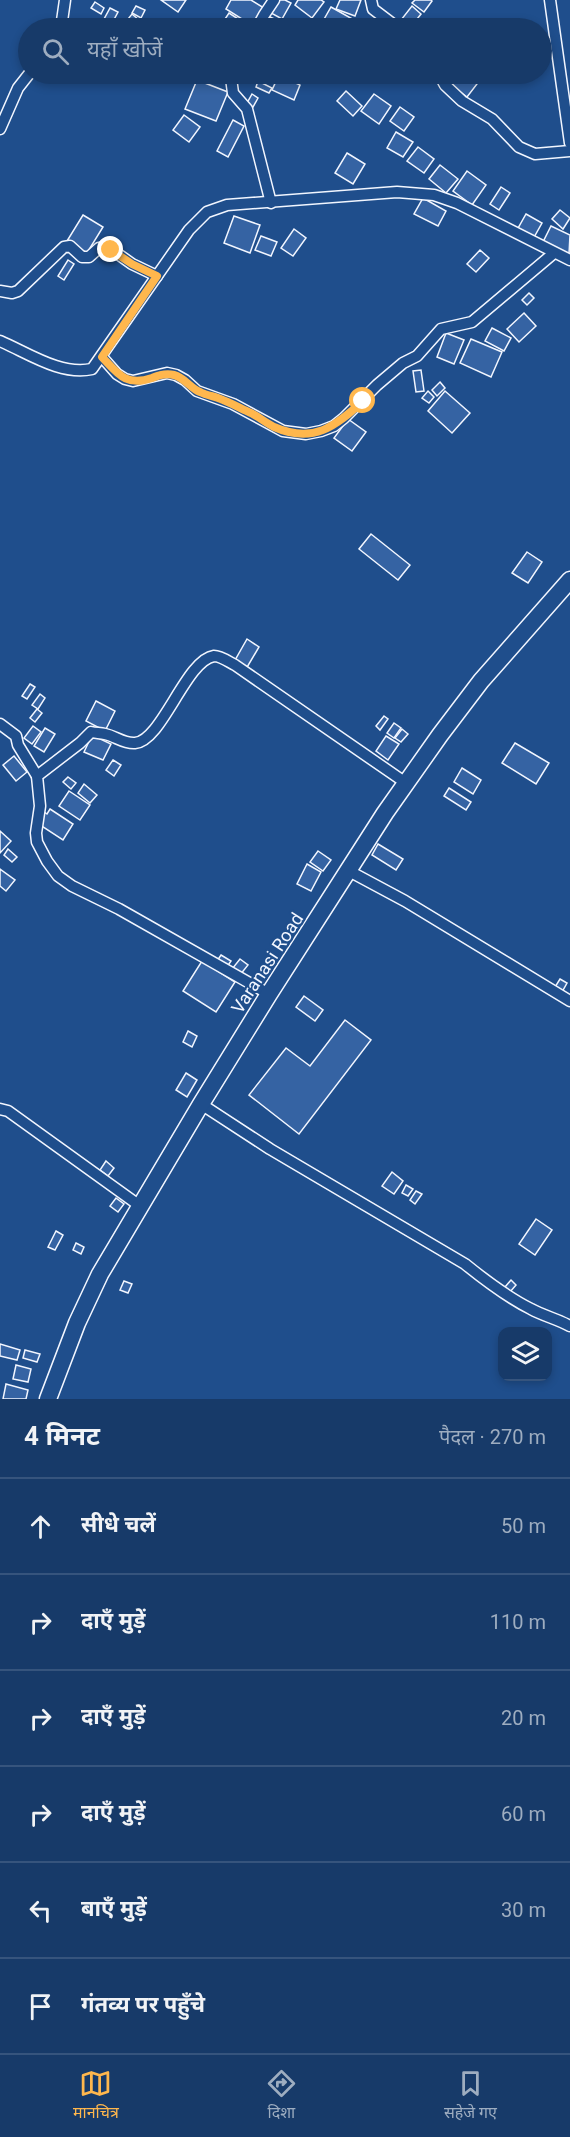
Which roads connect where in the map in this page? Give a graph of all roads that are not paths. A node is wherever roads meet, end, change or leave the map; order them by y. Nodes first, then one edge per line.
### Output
1 (65, 0) edge
2 (371, 0) edge
3 (550, 0) edge
4 (268, 2) edge
5 (62, 18) edge
6 (261, 18) edge
7 (385, 18) edge
8 (21, 84) edge
9 (232, 84) edge
10 (444, 84) edge
11 (4, 110) edge
12 (0, 129) edge
13 (570, 142) edge
14 (570, 152) edge
15 (271, 203) junction
16 (554, 253) junction
17 (570, 260) edge
18 (157, 276) junction
19 (0, 291) edge
20 (0, 341) edge
21 (102, 357) junction
22 (570, 580) edge
23 (0, 724) edge
24 (37, 776) junction
25 (406, 783) junction
26 (349, 871) junction
27 (269, 994) junction
28 (570, 1001) edge
29 (201, 1104) junction
30 (0, 1109) edge
31 (140, 1206) junction
32 (570, 1326) edge
33 (48, 1399) edge

1 - 5 street
2 - 7 street
3 - 13 street
4 - 6 street
8 - 11 street
9 - 15 street
10 - 14 street
11 - 12 street
15 - 16 street
15 - 18 street
16 - 17 street
16 - 21 street
18 - 19 street
18 - 21 street
20 - 21 street
22 - 25 highway, Varanasi Road
23 - 24 street
24 - 25 street
24 - 27 street
25 - 26 highway, Varanasi Road
26 - 27 highway, Varanasi Road
26 - 28 street
27 - 29 highway, Varanasi Road
29 - 31 highway, Varanasi Road
29 - 32 street
30 - 31 street
31 - 33 highway, Varanasi Road

